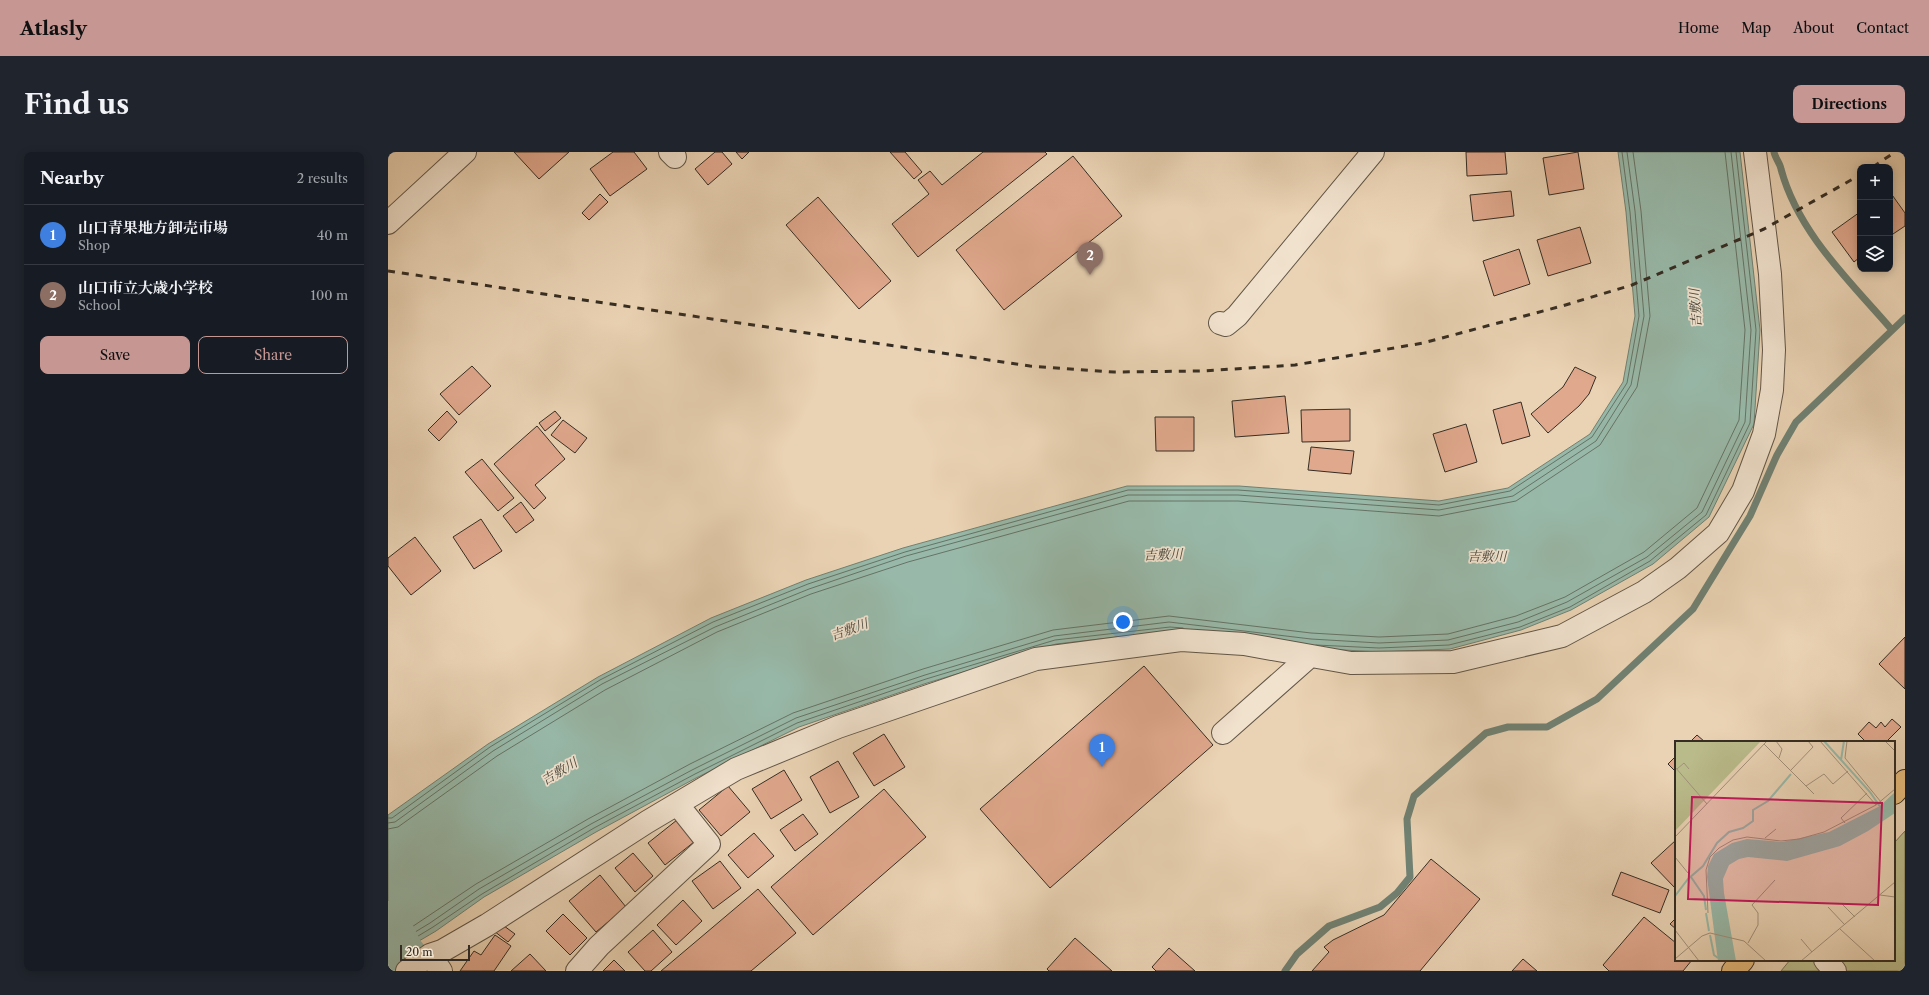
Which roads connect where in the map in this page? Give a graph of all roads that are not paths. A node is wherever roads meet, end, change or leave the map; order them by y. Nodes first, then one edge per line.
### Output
1 (465, 152) edge
2 (1373, 152) edge
3 (1755, 152) edge
4 (388, 223) edge
5 (1220, 323) dead end
6 (1310, 656) junction
7 (1223, 733) dead end
8 (1905, 781) edge
9 (1895, 792) edge
10 (678, 805) junction
11 (1742, 961) edge
12 (1826, 961) edge
13 (436, 963) edge
14 (407, 971) edge
15 (577, 971) edge
16 (1733, 971) edge
17 (1835, 971) edge

1 - 4 street
2 - 5 street
3 - 6 street
6 - 7 street
6 - 10 street
8 - 9 main road
10 - 13 street
10 - 15 street
11 - 16 main road
12 - 17 street
13 - 14 street

